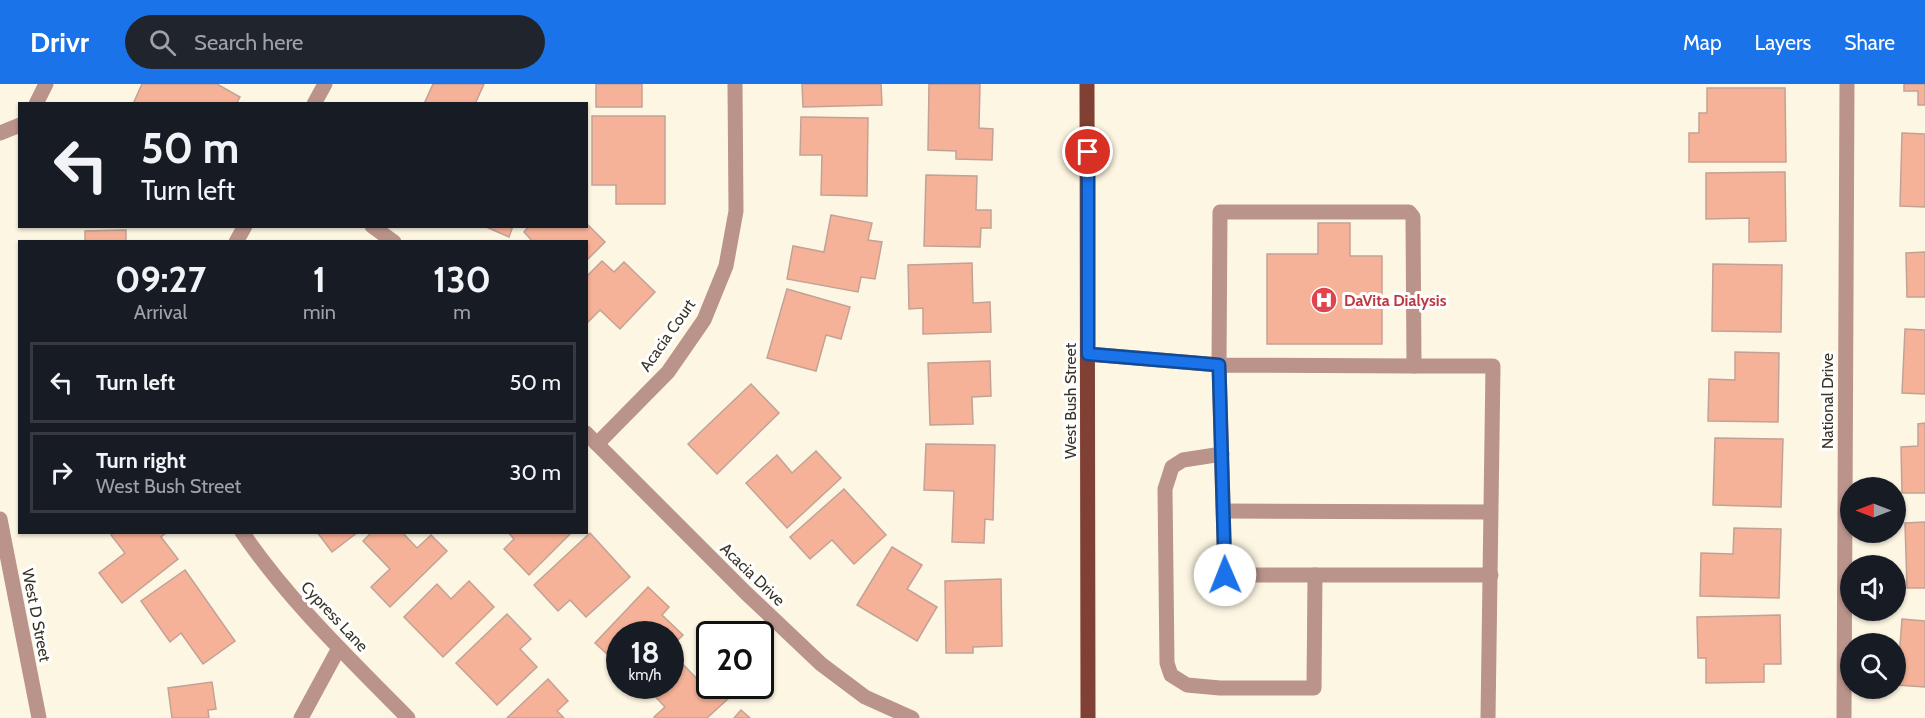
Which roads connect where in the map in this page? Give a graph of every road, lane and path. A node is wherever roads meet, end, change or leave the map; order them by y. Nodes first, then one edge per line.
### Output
1 (46, 84) edge
2 (325, 84) edge
3 (735, 84) edge
4 (1087, 84) edge
5 (1847, 84) edge
6 (37, 102) edge
7 (315, 102) edge
8 (18, 125) edge
9 (0, 132) edge
10 (375, 228) edge
11 (391, 240) edge
12 (1088, 354) junction
13 (1219, 365) junction
14 (1414, 366) junction
15 (592, 439) edge
16 (1222, 454) junction
17 (1224, 511) junction
18 (1490, 512) junction
19 (0, 519) edge
20 (243, 534) edge
21 (1315, 575) junction
22 (1491, 575) junction
23 (339, 648) junction
24 (39, 718) edge
25 (301, 718) edge
26 (408, 718) edge
27 (912, 718) edge
28 (1088, 718) edge
29 (1488, 718) edge
30 (1844, 718) edge

1 - 6 street
2 - 7 street
3 - 15 street, Acacia Court
4 - 12 main road, West Bush Street
5 - 30 street, National Drive
8 - 9 street
10 - 11 street
12 - 13 street
12 - 28 main road, West Bush Street
13 - 14 street
13 - 14 street
13 - 16 street
14 - 18 street
15 - 27 street, Acacia Drive
16 - 17 street
16 - 21 street
17 - 18 street
17 - 21 street
18 - 22 street
19 - 24 street, West D Street
20 - 23 street, Cypress Lane
21 - 22 street
22 - 29 street
23 - 25 street
23 - 26 street, Cypress Lane

